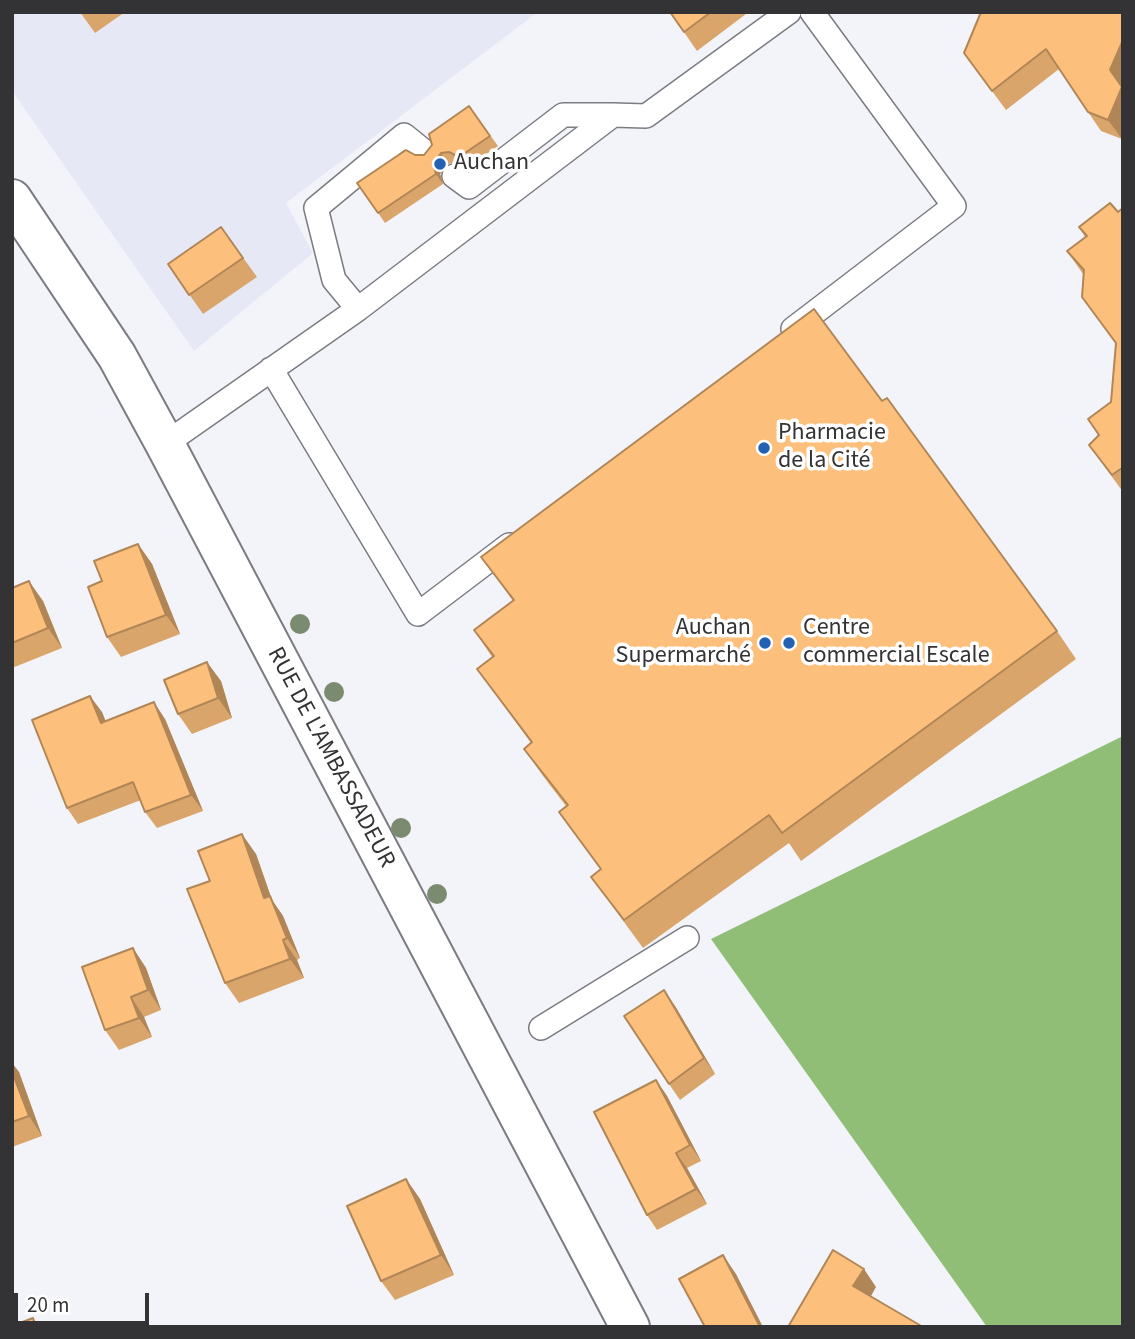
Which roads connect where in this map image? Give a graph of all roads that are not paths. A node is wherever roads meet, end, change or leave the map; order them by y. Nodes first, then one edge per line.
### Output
1 (789, 12) edge
2 (812, 12) edge
3 (613, 115) junction
4 (425, 152) edge
5 (454, 176) dead end
6 (12, 199) edge
7 (358, 309) junction
8 (774, 343) edge
9 (271, 369) junction
10 (165, 444) junction
11 (528, 530) edge
12 (687, 938) dead end
13 (541, 1028) dead end
14 (630, 1327) edge

1 - 3 lane
2 - 8 lane
3 - 5 lane
3 - 7 lane
4 - 7 lane
6 - 10 main road, RUE DE L'AMBASSADEUR
7 - 9 lane
9 - 10 lane
9 - 11 lane
10 - 14 main road, RUE DE L'AMBASSADEUR
12 - 13 lane

